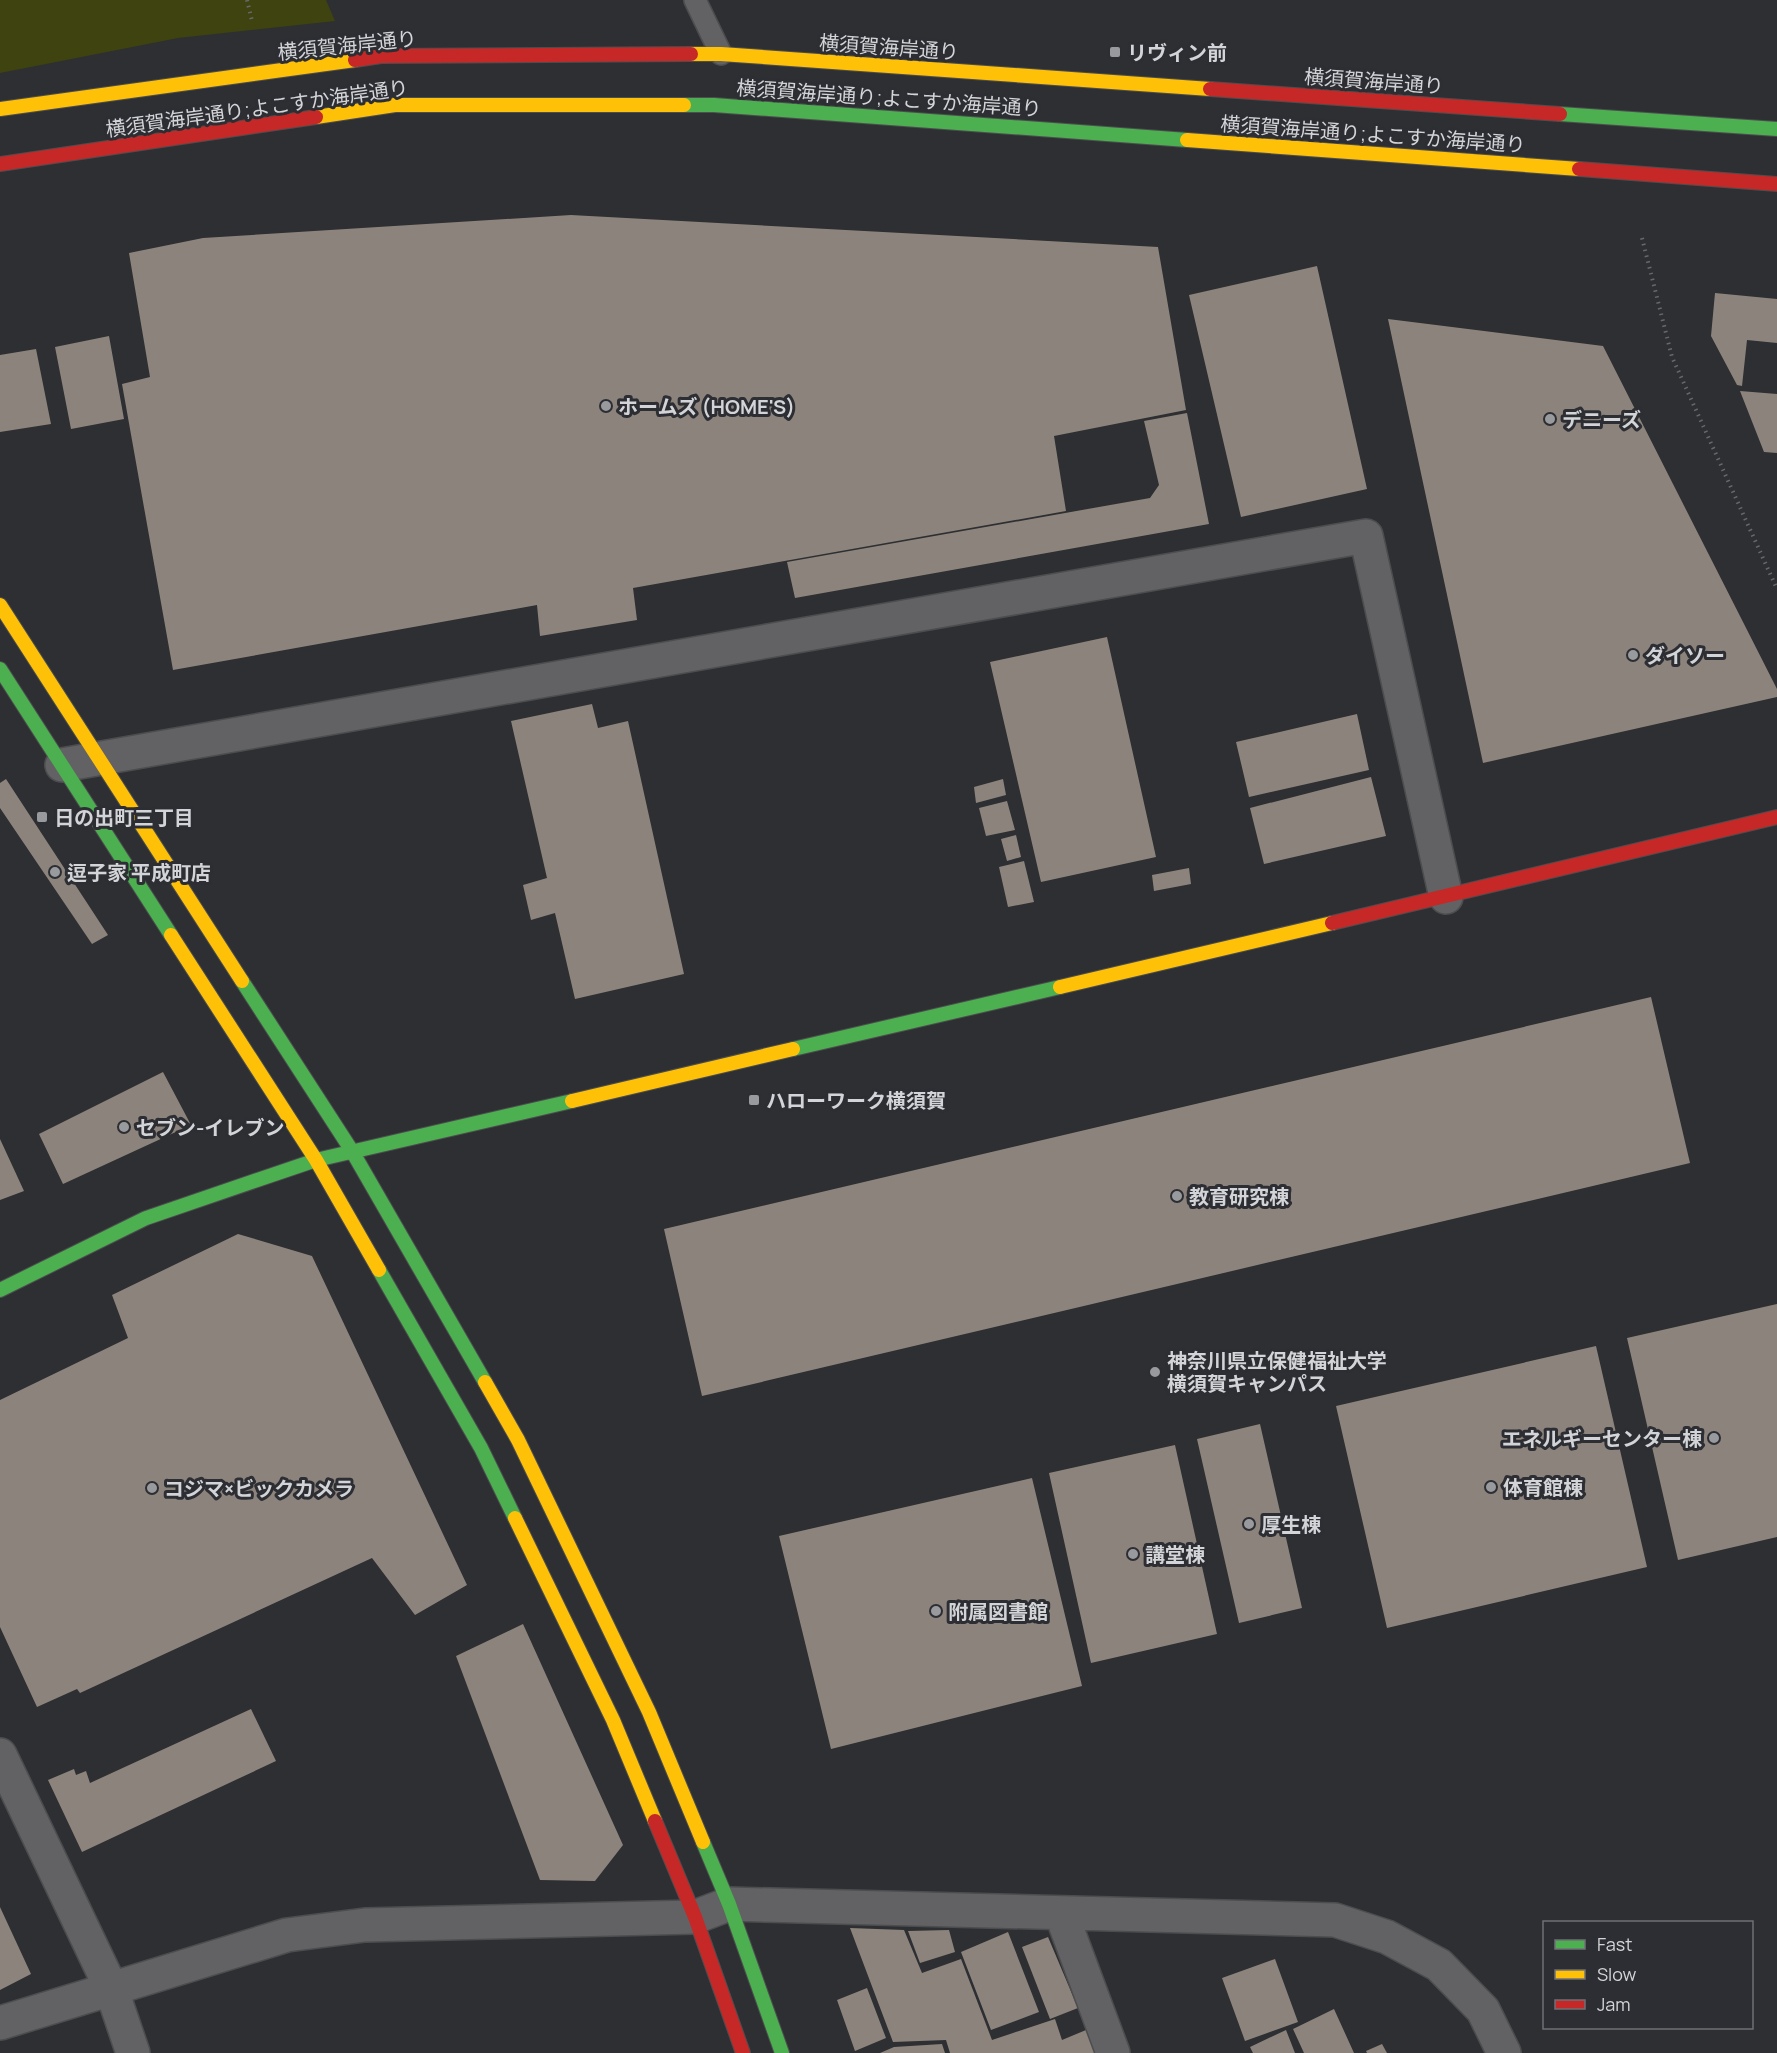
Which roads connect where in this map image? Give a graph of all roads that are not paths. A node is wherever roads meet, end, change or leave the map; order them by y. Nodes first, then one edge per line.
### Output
1 (695, 0) edge
2 (721, 54) junction
3 (0, 109) edge
4 (1777, 129) edge
5 (0, 164) edge
6 (1777, 184) edge
7 (0, 605) edge
8 (0, 669) edge
9 (99, 758) junction
10 (62, 765) junction
11 (1777, 818) edge
12 (1446, 897) junction
13 (352, 1151) junction
14 (316, 1160) junction
15 (0, 1290) edge
16 (0, 1755) edge
17 (729, 1904) junction
18 (1061, 1913) junction
19 (695, 1917) junction
20 (111, 1988) junction
21 (0, 2023) edge
22 (133, 2053) edge
23 (743, 2053) edge
24 (782, 2053) edge
25 (1113, 2053) edge
26 (1504, 2053) edge

1 - 2 lane
2 - 3 street, 横須賀海岸通り
2 - 4 street, 横須賀海岸通り
5 - 6 street, 横須賀海岸通り;よこすか海岸通り
7 - 9 street
8 - 10 street
9 - 10 street
9 - 12 street
9 - 13 street
10 - 14 street
11 - 12 street
12 - 13 street
13 - 14 street
13 - 17 street
14 - 15 street
14 - 19 street
16 - 20 street
17 - 18 street
17 - 19 street
17 - 24 street
18 - 25 street
18 - 26 street
19 - 20 street
19 - 23 street
20 - 21 street
20 - 22 street

